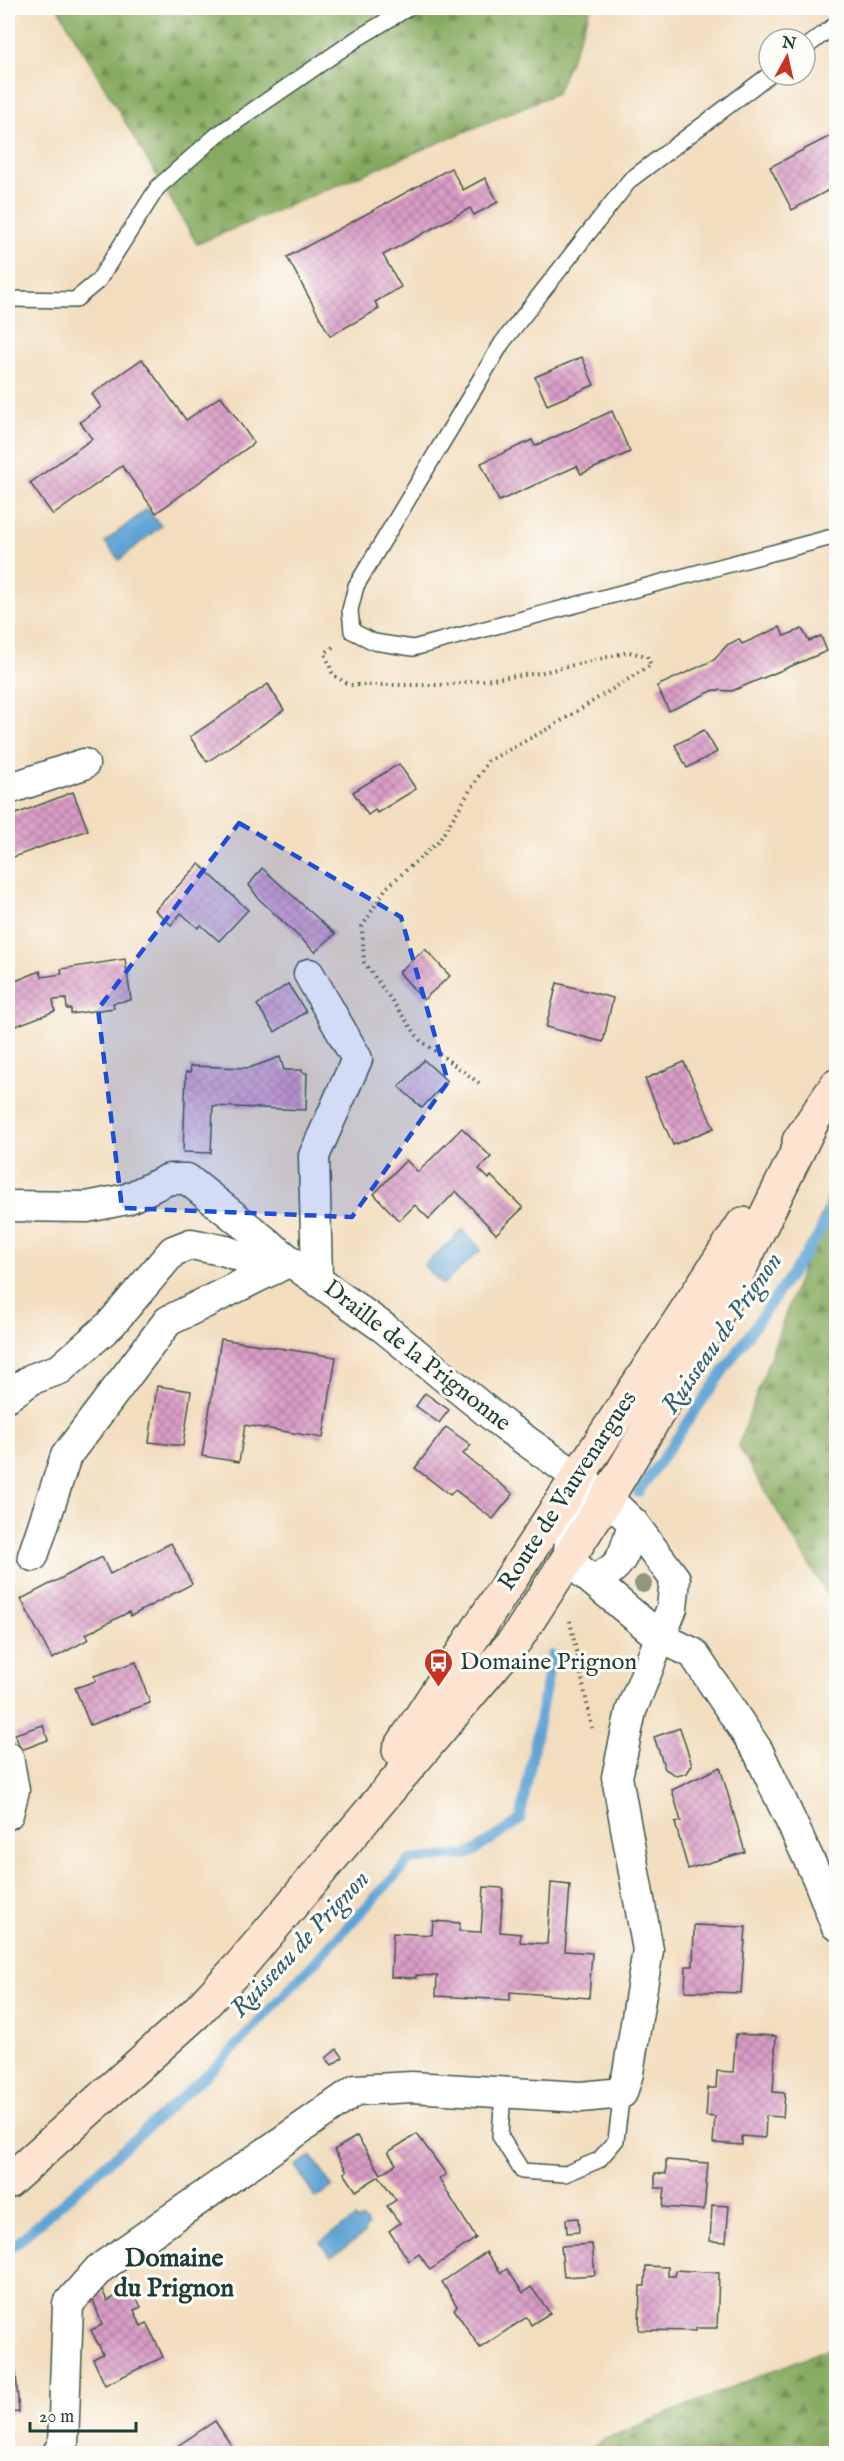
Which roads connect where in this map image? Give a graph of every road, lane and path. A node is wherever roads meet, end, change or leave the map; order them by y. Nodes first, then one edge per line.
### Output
1 (408, 8) edge
2 (837, 24) edge
3 (817, 39) edge
4 (757, 84) edge
5 (8, 299) edge
6 (837, 536) edge
7 (352, 631) junction
8 (84, 764) dead end
9 (8, 789) edge
10 (309, 974) dead end
11 (479, 1083) dead end
12 (837, 1086) edge
13 (811, 1124) junction
14 (8, 1206) edge
15 (282, 1265) junction
16 (317, 1278) junction
17 (8, 1396) edge
18 (577, 1477) junction
19 (607, 1498) junction
20 (633, 1523) junction
21 (33, 1556) dead end
22 (568, 1560) junction
23 (594, 1580) junction
24 (569, 1614) dead end
25 (661, 1638) junction
26 (592, 1731) dead end
27 (8, 1757) edge
28 (8, 1814) edge
29 (328, 1859) junction
30 (837, 1925) edge
31 (622, 2092) junction
32 (503, 2093) junction
33 (8, 2182) edge
34 (57, 2454) edge

1 - 5 lane
2 - 3 lane
4 - 7 lane
6 - 7 lane
7 - 11 path
8 - 9 street
10 - 16 street, Draille de la Prignonne
12 - 13 main road, Route de Vauvenargues
13 - 18 main road, Route de Vauvenargues
13 - 19 main road, Route de Vauvenargues
14 - 15 street
15 - 16 street
15 - 17 street
15 - 21 street
16 - 18 street, Draille de la Prignonne
18 - 19 street, Draille de la Prignonne
18 - 22 street
18 - 29 main road, Route de Vauvenargues
19 - 20 street, Draille de la Prignonne
19 - 22 main road, Route de Vauvenargues
20 - 23 street
20 - 25 street, Draille de la Prignonne
22 - 23 street
22 - 29 main road, Route de Vauvenargues
23 - 25 street
24 - 26 path
25 - 30 street
25 - 31 street
27 - 28 street
29 - 33 main road, Route de Vauvenargues
31 - 32 street
31 - 32 lane
32 - 34 street

